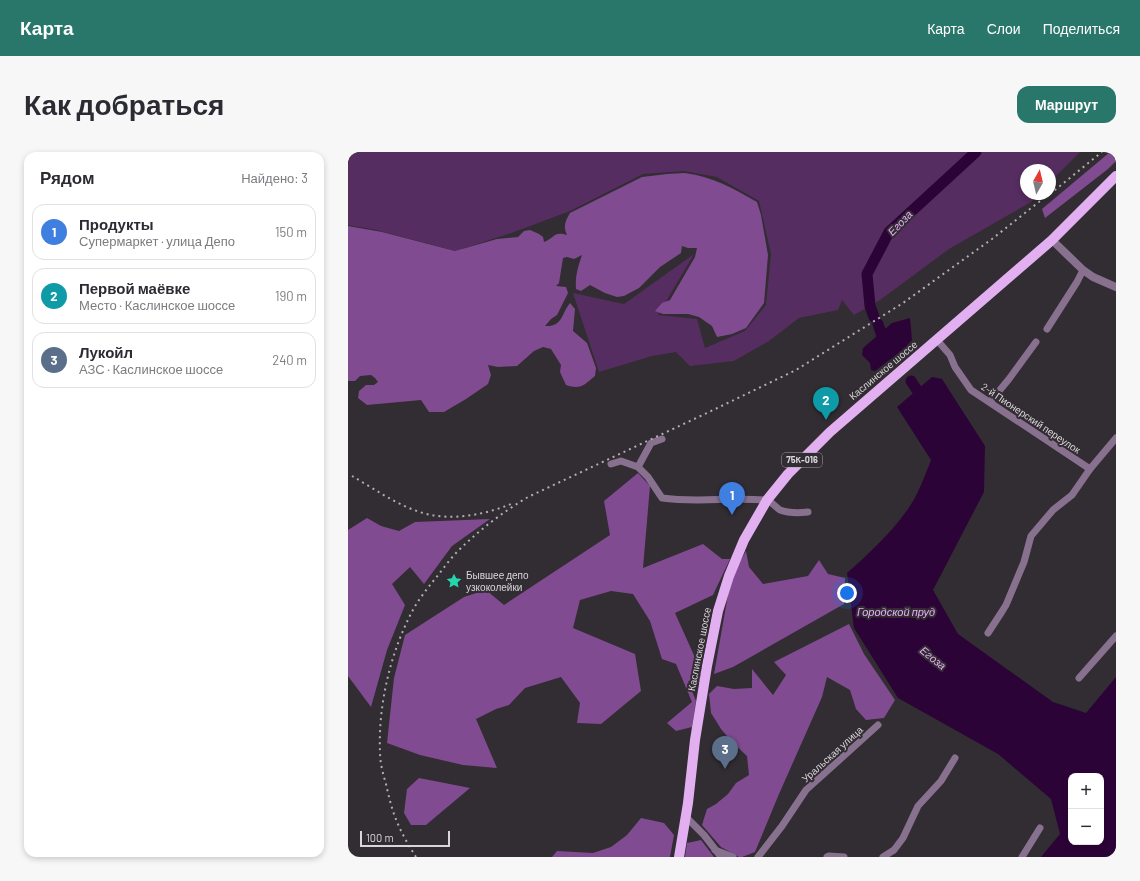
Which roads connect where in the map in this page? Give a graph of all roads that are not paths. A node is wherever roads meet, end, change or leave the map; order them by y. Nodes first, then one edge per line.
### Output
1 (1116, 176) edge
2 (1052, 240) junction
3 (1083, 270) junction
4 (1116, 288) edge
5 (1047, 329) dead end
6 (937, 340) junction
7 (1036, 342) dead end
8 (990, 402) junction
9 (662, 438) dead end
10 (1116, 438) edge
11 (611, 464) dead end
12 (638, 467) junction
13 (1090, 469) junction
14 (767, 500) junction
15 (808, 512) dead end
16 (988, 633) dead end
17 (1116, 636) edge
18 (1079, 678) dead end
19 (878, 725) dead end
20 (955, 758) dead end
21 (686, 817) junction
22 (1040, 828) dead end
23 (715, 850) junction
24 (680, 857) edge
25 (721, 857) edge
26 (733, 857) edge
27 (758, 857) edge
28 (826, 857) edge
29 (844, 857) edge
30 (883, 857) edge
31 (1022, 857) edge

1 - 2 main road, Каслинское шоссе / 75К-016
2 - 3 street
2 - 6 main road, Каслинское шоссе / 75К-016
3 - 4 street
3 - 5 street
6 - 8 street, 2-й Пионерский переулок
6 - 14 main road, Каслинское шоссе / 75К-016
7 - 8 street
8 - 13 street, 2-й Пионерский переулок
9 - 12 street
10 - 13 street
11 - 12 street
12 - 14 street
13 - 16 street
14 - 15 street
14 - 21 main road, Каслинское шоссе / 75К-016
17 - 18 street
19 - 27 street, Уральская улица
20 - 30 street
21 - 23 street
21 - 24 main road, Каслинское шоссе / 75К-016
22 - 31 street
23 - 25 street
23 - 26 street
28 - 29 street

